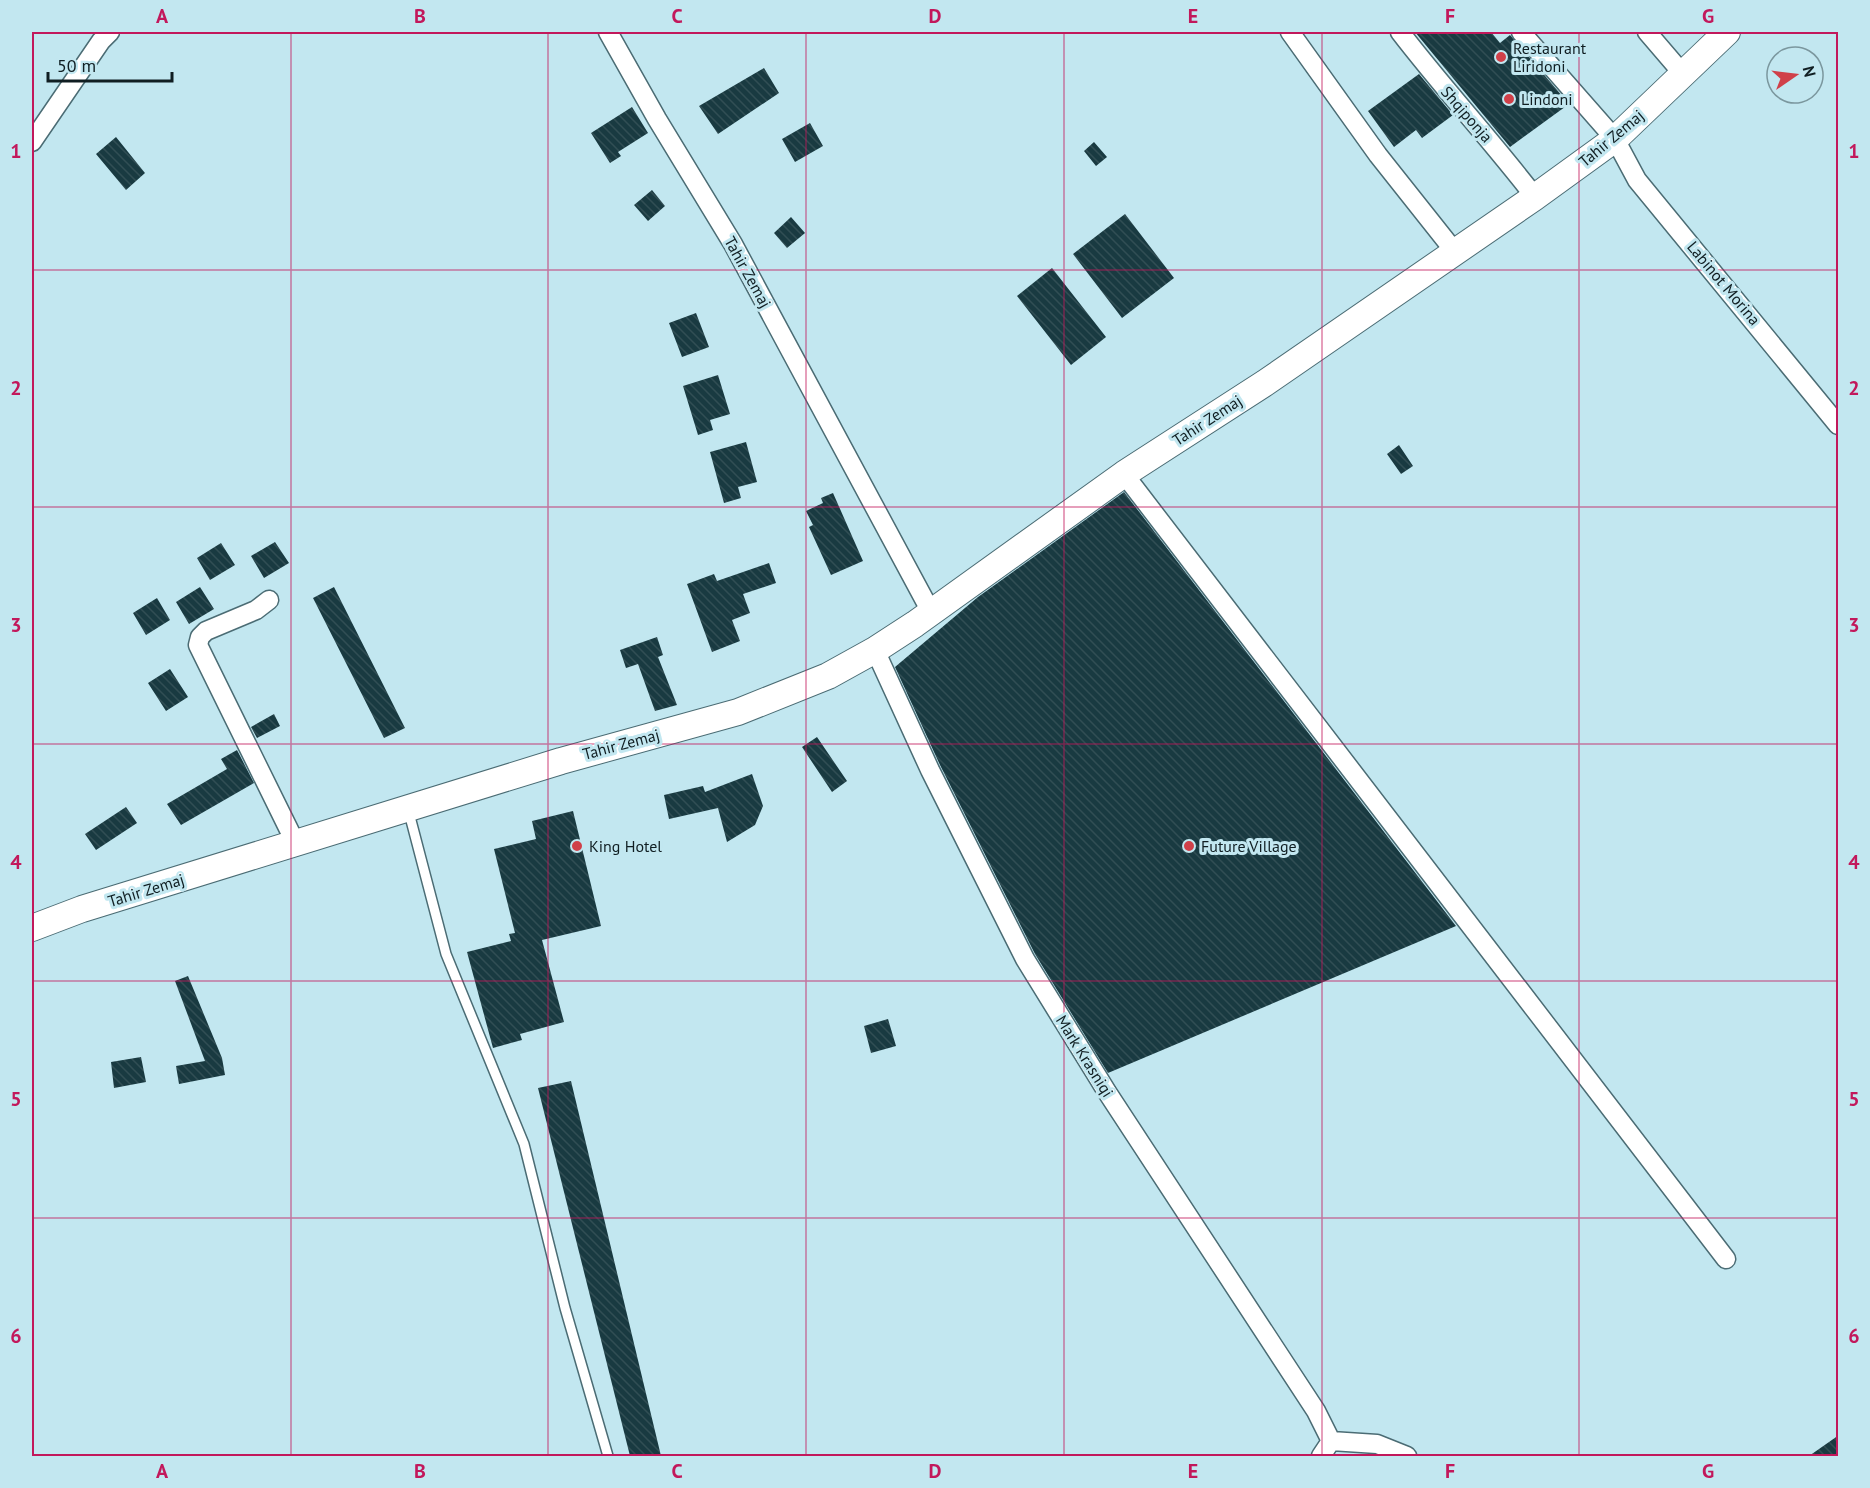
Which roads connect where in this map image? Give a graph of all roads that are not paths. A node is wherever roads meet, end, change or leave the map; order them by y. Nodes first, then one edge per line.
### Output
1 (110, 32) edge
2 (608, 32) edge
3 (1290, 32) edge
4 (1400, 32) edge
5 (1521, 32) edge
6 (1647, 32) edge
7 (1728, 32) edge
8 (1683, 74) junction
9 (1615, 139) junction
10 (32, 142) edge
11 (1535, 197) junction
12 (1455, 252) junction
13 (1839, 425) edge
14 (1124, 474) junction
15 (269, 600) dead end
16 (931, 612) junction
17 (875, 650) junction
18 (408, 807) junction
19 (295, 842) junction
20 (35, 924) edge
21 (1726, 1259) dead end
22 (1331, 1441) junction
23 (608, 1456) edge
24 (1321, 1456) edge
25 (1407, 1456) edge

1 - 10 street
2 - 16 street, Tahir Zemaj
3 - 12 street
4 - 11 street, Shqiponja
5 - 9 street, Labinot Morina
6 - 8 street
7 - 8 main road, Tahir Zemaj
8 - 9 main road, Tahir Zemaj
9 - 11 main road, Tahir Zemaj
9 - 13 street, Labinot Morina
11 - 12 main road, Tahir Zemaj
12 - 14 main road, Tahir Zemaj
14 - 16 main road, Tahir Zemaj
14 - 21 street
15 - 19 street
16 - 17 main road, Tahir Zemaj
17 - 18 main road, Tahir Zemaj
17 - 22 street, Mark Krasniqi
18 - 19 main road, Tahir Zemaj
18 - 23 lane
19 - 20 main road, Tahir Zemaj
22 - 24 street
22 - 25 street

